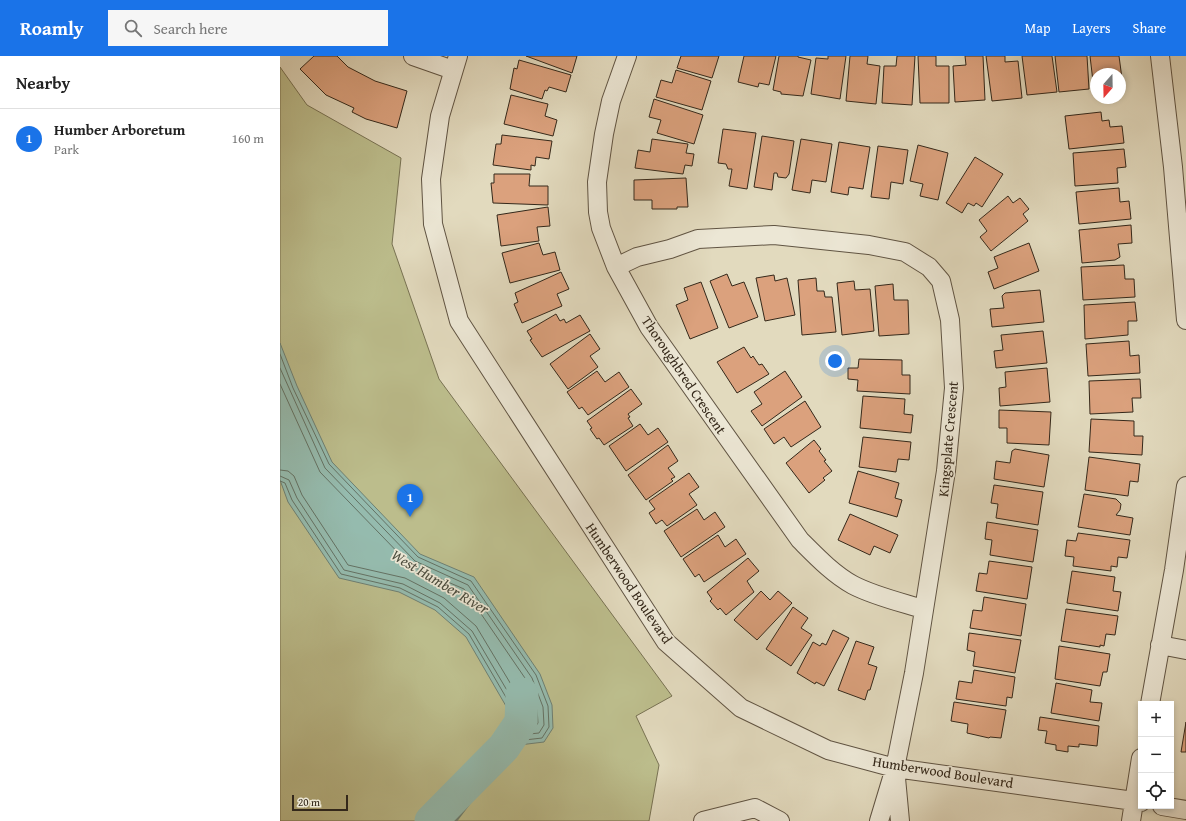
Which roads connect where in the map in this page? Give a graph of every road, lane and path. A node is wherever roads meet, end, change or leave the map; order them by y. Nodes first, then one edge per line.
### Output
1 (413, 56) edge
2 (627, 56) edge
3 (1160, 56) edge
4 (456, 63) edge
5 (616, 267) junction
6 (1186, 320) edge
7 (1186, 486) edge
8 (923, 609) junction
9 (1160, 645) junction
10 (1186, 650) edge
11 (1151, 701) edge
12 (895, 768) junction
13 (1140, 773) edge
14 (1137, 802) edge
15 (1174, 808) edge
16 (1186, 810) edge
17 (703, 821) edge
18 (780, 821) edge
19 (880, 821) edge
20 (900, 821) edge
21 (1131, 821) edge

1 - 4 street
2 - 5 street, Thoroughbred Crescent
3 - 6 street
4 - 12 street, Humberwood Boulevard
5 - 8 street, Thoroughbred Crescent
5 - 8 street, Kingsplate Crescent
7 - 9 street
8 - 12 street, Kingsplate Crescent
9 - 10 street
9 - 11 street
12 - 14 street, Humberwood Boulevard
12 - 19 street
12 - 20 street
13 - 14 street
14 - 21 street
15 - 16 street
17 - 18 street

